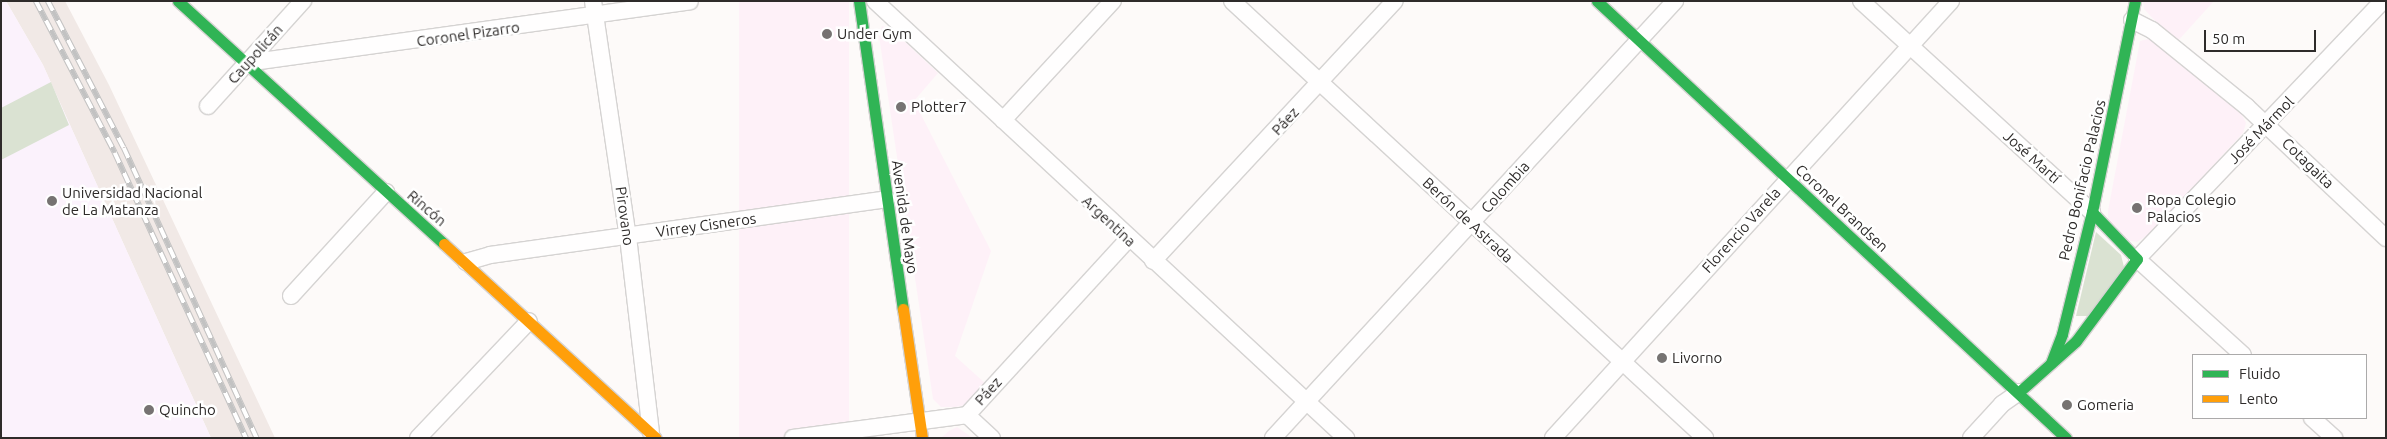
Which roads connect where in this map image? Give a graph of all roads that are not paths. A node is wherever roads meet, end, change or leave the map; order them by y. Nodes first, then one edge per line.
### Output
1 (178, 1) edge
2 (303, 1) edge
3 (690, 1) edge
4 (859, 1) edge
5 (875, 1) edge
6 (1113, 1) edge
7 (1232, 1) edge
8 (1395, 1) edge
9 (1597, 1) edge
10 (1675, 1) edge
11 (1861, 1) edge
12 (1951, 1) edge
13 (2135, 1) edge
14 (2383, 1) edge
15 (594, 9) edge
16 (2132, 20) junction
17 (1640, 40) junction
18 (1909, 46) junction
19 (246, 63) junction
20 (1321, 83) junction
21 (208, 106) dead end
22 (1003, 120) junction
23 (2267, 124) junction
24 (1788, 178) junction
25 (386, 192) junction
26 (887, 199) junction
27 (2092, 212) junction
28 (1472, 224) junction
29 (628, 237) junction
30 (2386, 238) edge
31 (1128, 239) junction
32 (2138, 259) junction
33 (1154, 261) junction
34 (466, 262) junction
35 (291, 296) dead end
36 (529, 321) junction
37 (2242, 354) edge
38 (1623, 362) junction
39 (2051, 363) junction
40 (2018, 392) junction
41 (1306, 402) junction
42 (967, 415) junction
43 (2313, 419) edge
44 (919, 420) junction
45 (654, 435) edge
46 (418, 438) edge
47 (793, 438) edge
48 (922, 438) edge
49 (992, 438) edge
50 (1273, 438) edge
51 (1346, 438) edge
52 (1553, 438) edge
53 (1705, 438) edge
54 (1970, 438) edge
55 (2066, 438) edge
56 (2334, 438) edge

1 - 19 street, Rincón
2 - 19 street, Caupolicán
3 - 15 street, Coronel Pizarro
4 - 26 street, Avenida de Mayo
5 - 22 street, Argentina
6 - 22 street
7 - 20 street, Berón de Astrada
8 - 20 street, Páez
9 - 17 street, Coronel Brandsen
10 - 17 street, Colombia
11 - 18 street, José Martí
12 - 18 street, Florencio Varela
13 - 16 street, Pedro Bonifacio Palacios
14 - 23 street, José Mármol
15 - 19 street, Coronel Pizarro
15 - 29 street, Pirovano
16 - 23 street, Cotagaita
16 - 27 street, Pedro Bonifacio Palacios
17 - 24 street, Coronel Brandsen
17 - 28 street, Colombia
18 - 24 street, Florencio Varela
18 - 27 street, José Martí
19 - 21 street, Caupolicán
19 - 25 street, Rincón
20 - 28 street, Berón de Astrada
20 - 33 street, Páez
22 - 31 street, Argentina
23 - 30 street, Cotagaita
23 - 32 street, José Mármol
24 - 38 street, Florencio Varela
24 - 40 street, Coronel Brandsen
25 - 34 street, Rincón
25 - 35 street
26 - 29 street, Virrey Cisneros
26 - 44 street, Avenida de Mayo
27 - 32 street, José Martí
27 - 39 street, Pedro Bonifacio Palacios
28 - 38 street, Berón de Astrada
28 - 41 street, Colombia
29 - 34 street, Virrey Cisneros
29 - 45 street, Pirovano
31 - 33 street, Argentina
31 - 42 street, Páez
32 - 37 street, José Martí
32 - 39 street, Pedro Bonifacio Palacios
33 - 41 street, Argentina
34 - 36 street, Rincón
36 - 45 street, Rincón
36 - 46 street
38 - 52 street, Florencio Varela
38 - 53 street, Berón de Astrada
39 - 40 street, Pedro Bonifacio Palacios
40 - 54 street
40 - 55 street, Coronel Brandsen
41 - 50 street, Colombia
41 - 51 street, Argentina
42 - 44 street, Páez
42 - 49 street
43 - 56 street
44 - 47 street, Páez
44 - 48 street, Avenida de Mayo

